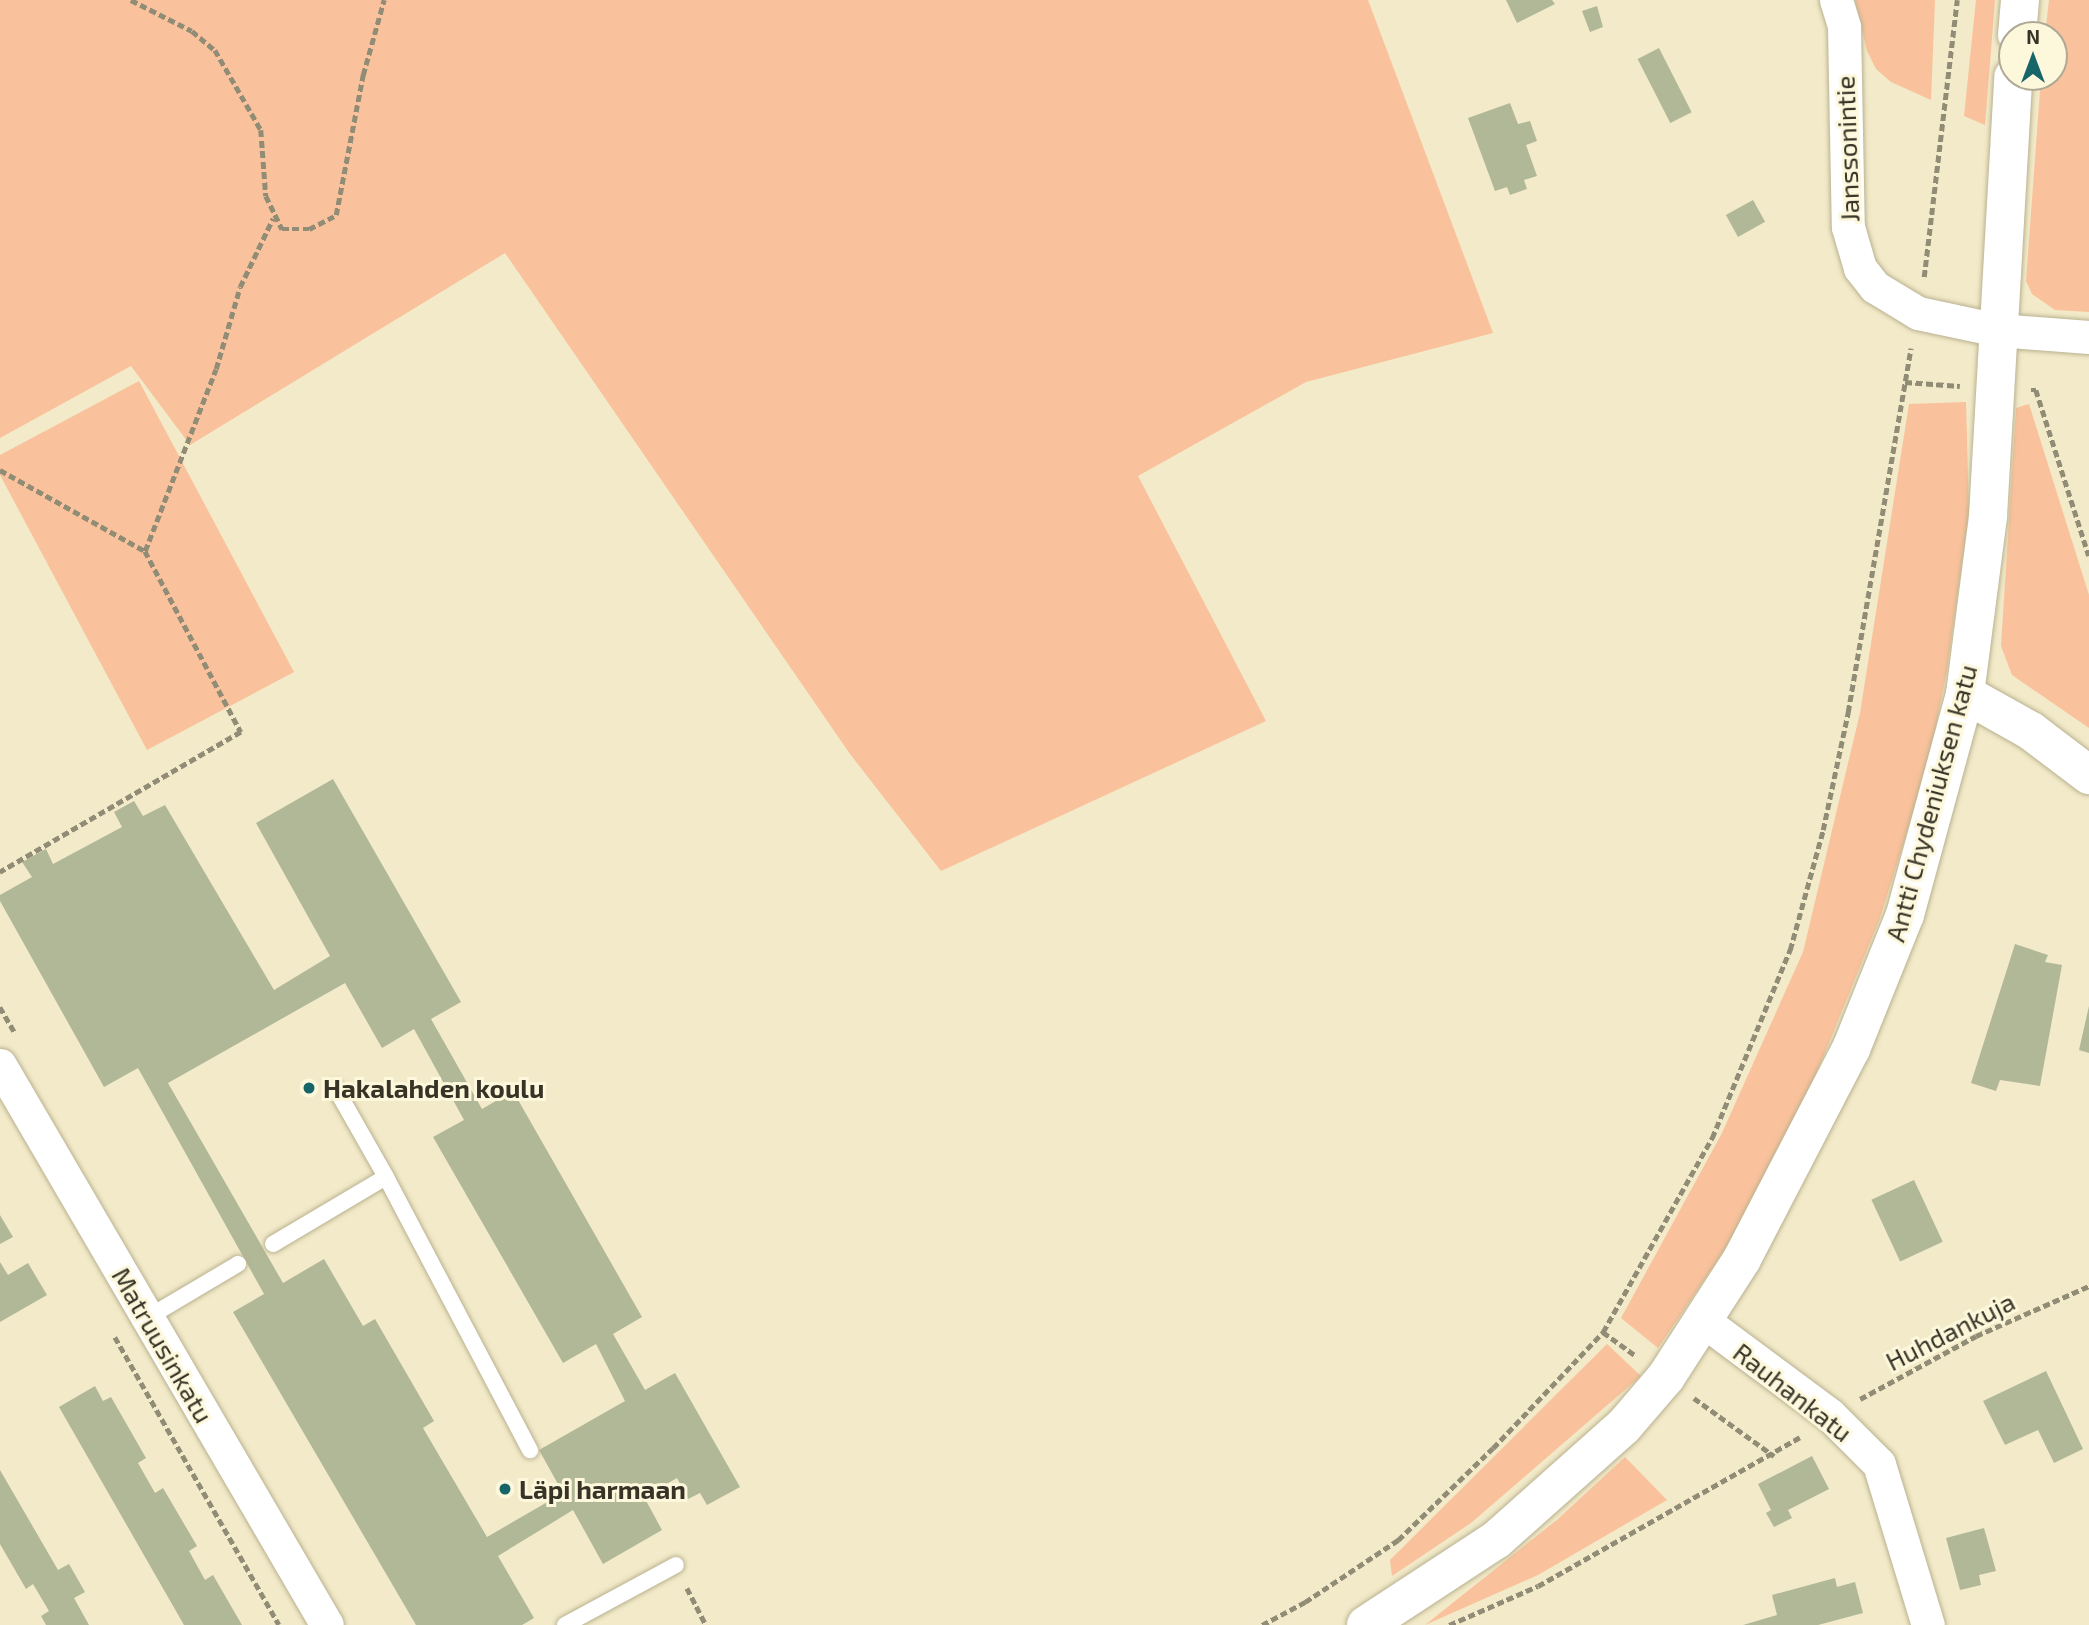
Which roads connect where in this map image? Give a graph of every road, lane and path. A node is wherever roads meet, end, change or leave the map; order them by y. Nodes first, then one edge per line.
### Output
1 (131, 0) edge
2 (384, 0) edge
3 (1836, 0) edge
4 (1958, 0) edge
5 (2020, 0) edge
6 (2018, 21) edge
7 (2012, 91) edge
8 (273, 218) junction
9 (1918, 313) junction
10 (1997, 330) junction
11 (2089, 337) edge
12 (2036, 390) dead end
13 (0, 470) edge
14 (145, 551) junction
15 (2089, 556) edge
16 (1965, 694) junction
17 (2089, 775) edge
18 (0, 872) edge
19 (0, 1065) edge
20 (336, 1089) dead end
21 (386, 1177) junction
22 (273, 1244) dead end
23 (238, 1264) dead end
24 (2089, 1286) edge
25 (147, 1318) junction
26 (1705, 1322) junction
27 (109, 1327) dead end
28 (1830, 1415) junction
29 (530, 1450) dead end
30 (676, 1565) joint
31 (279, 1625) edge
32 (327, 1625) edge
33 (565, 1625) edge
34 (706, 1625) edge
35 (1262, 1625) edge
36 (1366, 1625) edge
37 (1450, 1625) edge
38 (1928, 1625) edge

1 - 8 path
2 - 8 path
3 - 9 street, Janssonintie
4 - 9 path
5 - 6 main road
7 - 10 main road, Antti Chydeniuksen katu
8 - 14 path
9 - 10 street, Janssonintie
9 - 35 path
10 - 11 street, Janssonintie
10 - 16 main road, Antti Chydeniuksen katu
12 - 15 path
13 - 14 path
14 - 18 path
16 - 17 main road
16 - 26 main road, Antti Chydeniuksen katu
19 - 25 street, Matruusinkatu
20 - 21 lane
21 - 22 lane
21 - 29 lane
23 - 25 lane
24 - 28 path, Huhdankuja
25 - 32 street, Matruusinkatu
26 - 28 street, Rauhankatu
26 - 36 main road, Antti Chydeniuksen katu
27 - 31 path
28 - 37 path, Huhdankuja
28 - 38 street, Rauhankatu
30 - 33 lane
30 - 34 path

